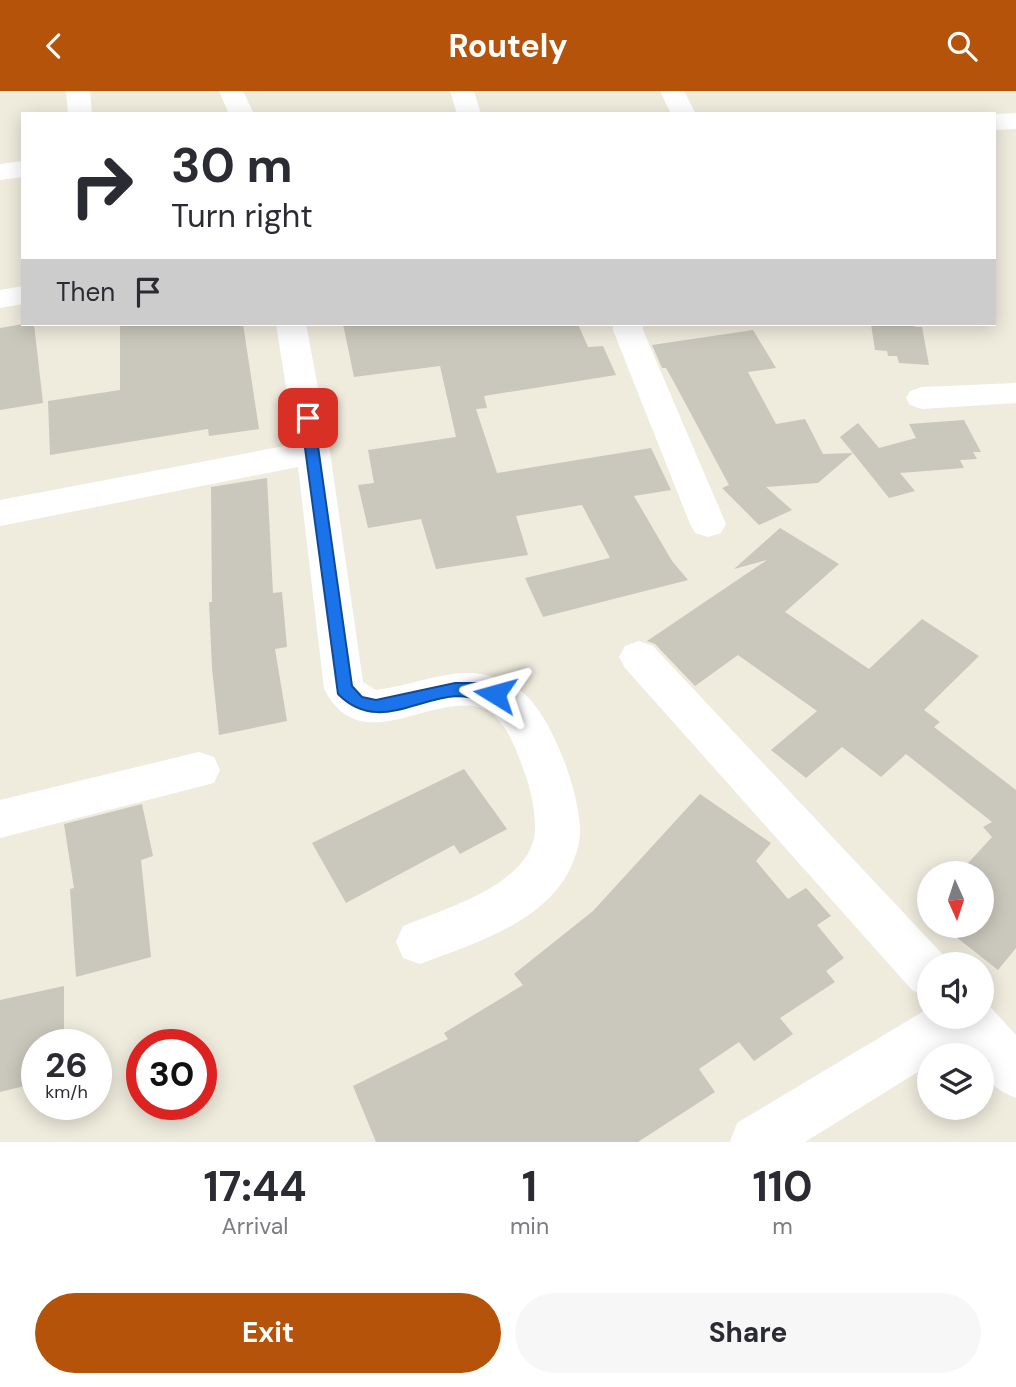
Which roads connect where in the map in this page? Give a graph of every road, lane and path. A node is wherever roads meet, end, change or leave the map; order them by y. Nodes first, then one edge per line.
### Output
1 (78, 91) edge
2 (231, 91) edge
3 (462, 91) edge
4 (672, 91) edge
5 (80, 112) edge
6 (241, 112) edge
7 (467, 112) edge
8 (683, 112) edge
9 (1016, 121) edge
10 (996, 122) edge
11 (21, 169) edge
12 (0, 172) edge
13 (21, 295) edge
14 (0, 299) edge
15 (291, 326) edge
16 (628, 326) edge
17 (1016, 393) edge
18 (922, 398) dead end
19 (313, 452) junction
20 (0, 513) edge
21 (708, 524) dead end
22 (639, 657) dead end
23 (200, 770) dead end
24 (0, 819) edge
25 (421, 942) dead end
26 (917, 961) edge
27 (941, 1029) edge
28 (978, 1029) edge
29 (1016, 1073) edge
30 (756, 1142) edge

1 - 5 street
2 - 6 street
3 - 7 street
4 - 8 street
9 - 10 street
11 - 12 street
13 - 14 street
15 - 19 street
16 - 21 street
17 - 18 street
19 - 20 street
19 - 25 street
22 - 26 street
23 - 24 street
27 - 30 street
28 - 29 street

